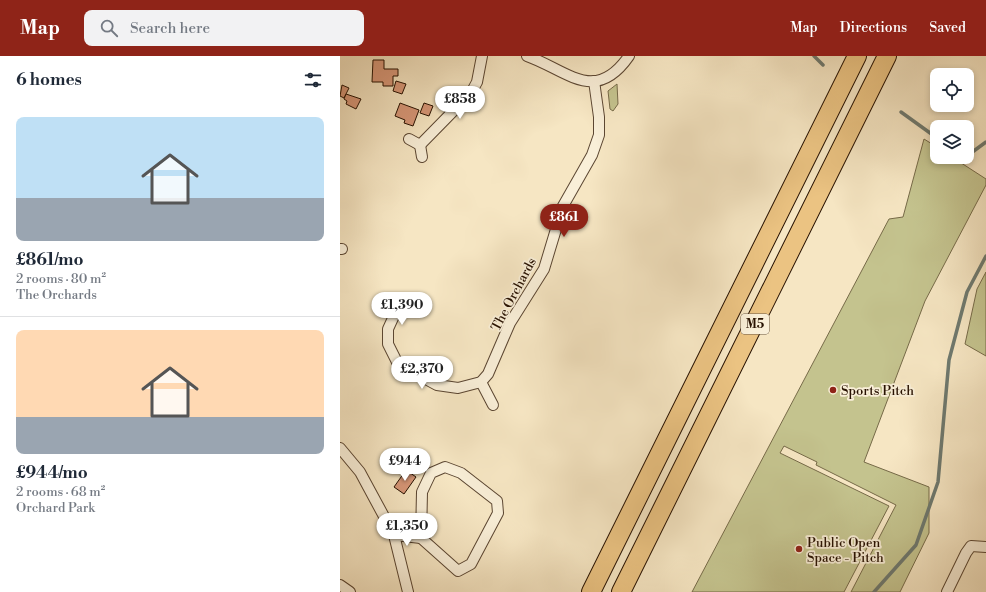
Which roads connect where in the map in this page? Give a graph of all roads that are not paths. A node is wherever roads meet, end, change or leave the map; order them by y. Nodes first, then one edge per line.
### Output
1 (482, 56) edge
2 (527, 56) edge
3 (629, 56) edge
4 (857, 56) edge
5 (887, 56) edge
6 (594, 81) junction
7 (409, 139) dead end
8 (420, 145) junction
9 (422, 157) dead end
10 (399, 304) dead end
11 (481, 382) junction
12 (493, 405) dead end
13 (340, 448) edge
14 (394, 535) junction
15 (421, 538) junction
16 (986, 547) edge
17 (340, 584) edge
18 (350, 592) edge
19 (408, 592) edge
20 (591, 592) edge
21 (622, 592) edge
22 (947, 592) edge

1 - 8 street
2 - 6 street
3 - 6 street
4 - 20 highway, M5
5 - 21 highway, M5
6 - 11 street, The Orchards
7 - 8 street
8 - 9 street
10 - 11 street
11 - 12 street
13 - 14 street
14 - 15 street
14 - 19 street
15 - 15 street
16 - 22 street
17 - 18 street

